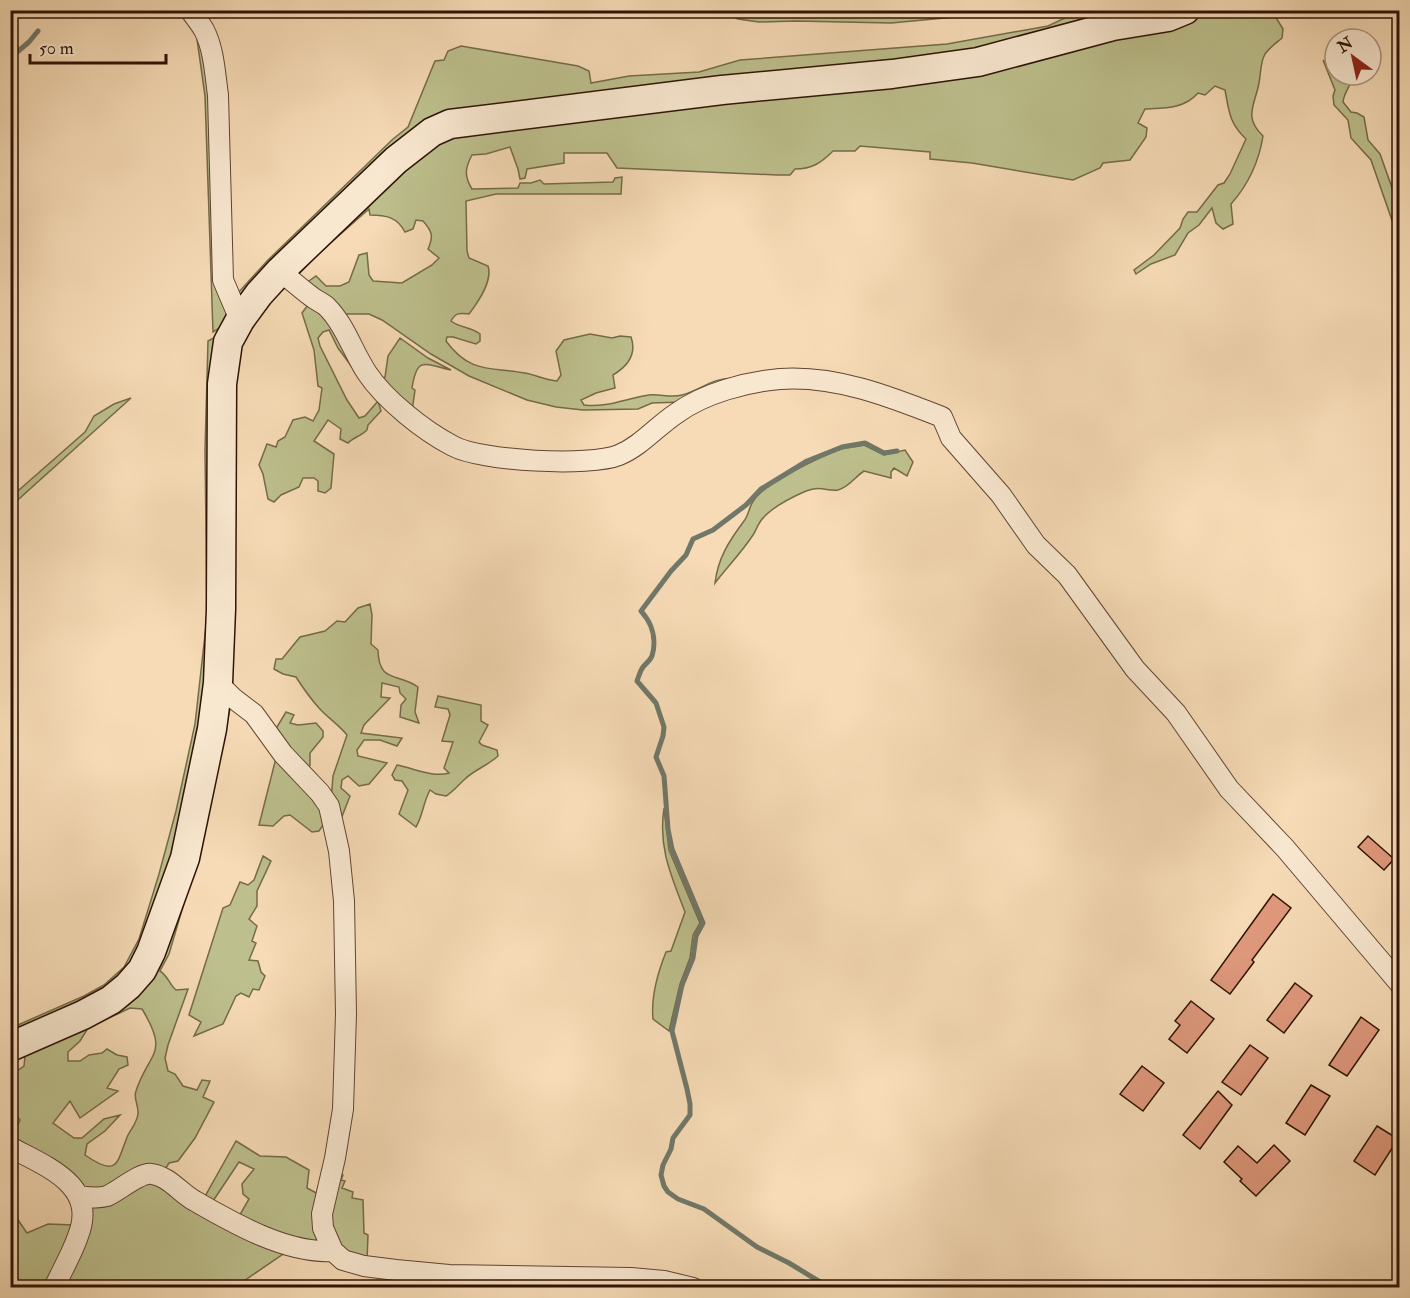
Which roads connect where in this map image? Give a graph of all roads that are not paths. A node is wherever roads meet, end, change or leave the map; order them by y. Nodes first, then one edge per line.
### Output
1 (190, 10) edge
2 (1185, 10) edge
3 (280, 271) junction
4 (240, 320) junction
5 (218, 682) junction
6 (1400, 984) edge
7 (10, 1047) edge
8 (10, 1147) edge
9 (79, 1196) junction
10 (333, 1251) junction
11 (54, 1287) edge
12 (693, 1287) edge

1 - 4 street
2 - 3 main road
3 - 4 main road
3 - 6 street
4 - 5 main road
5 - 7 main road
5 - 10 street
8 - 9 street
9 - 10 street
9 - 11 street
10 - 12 street

